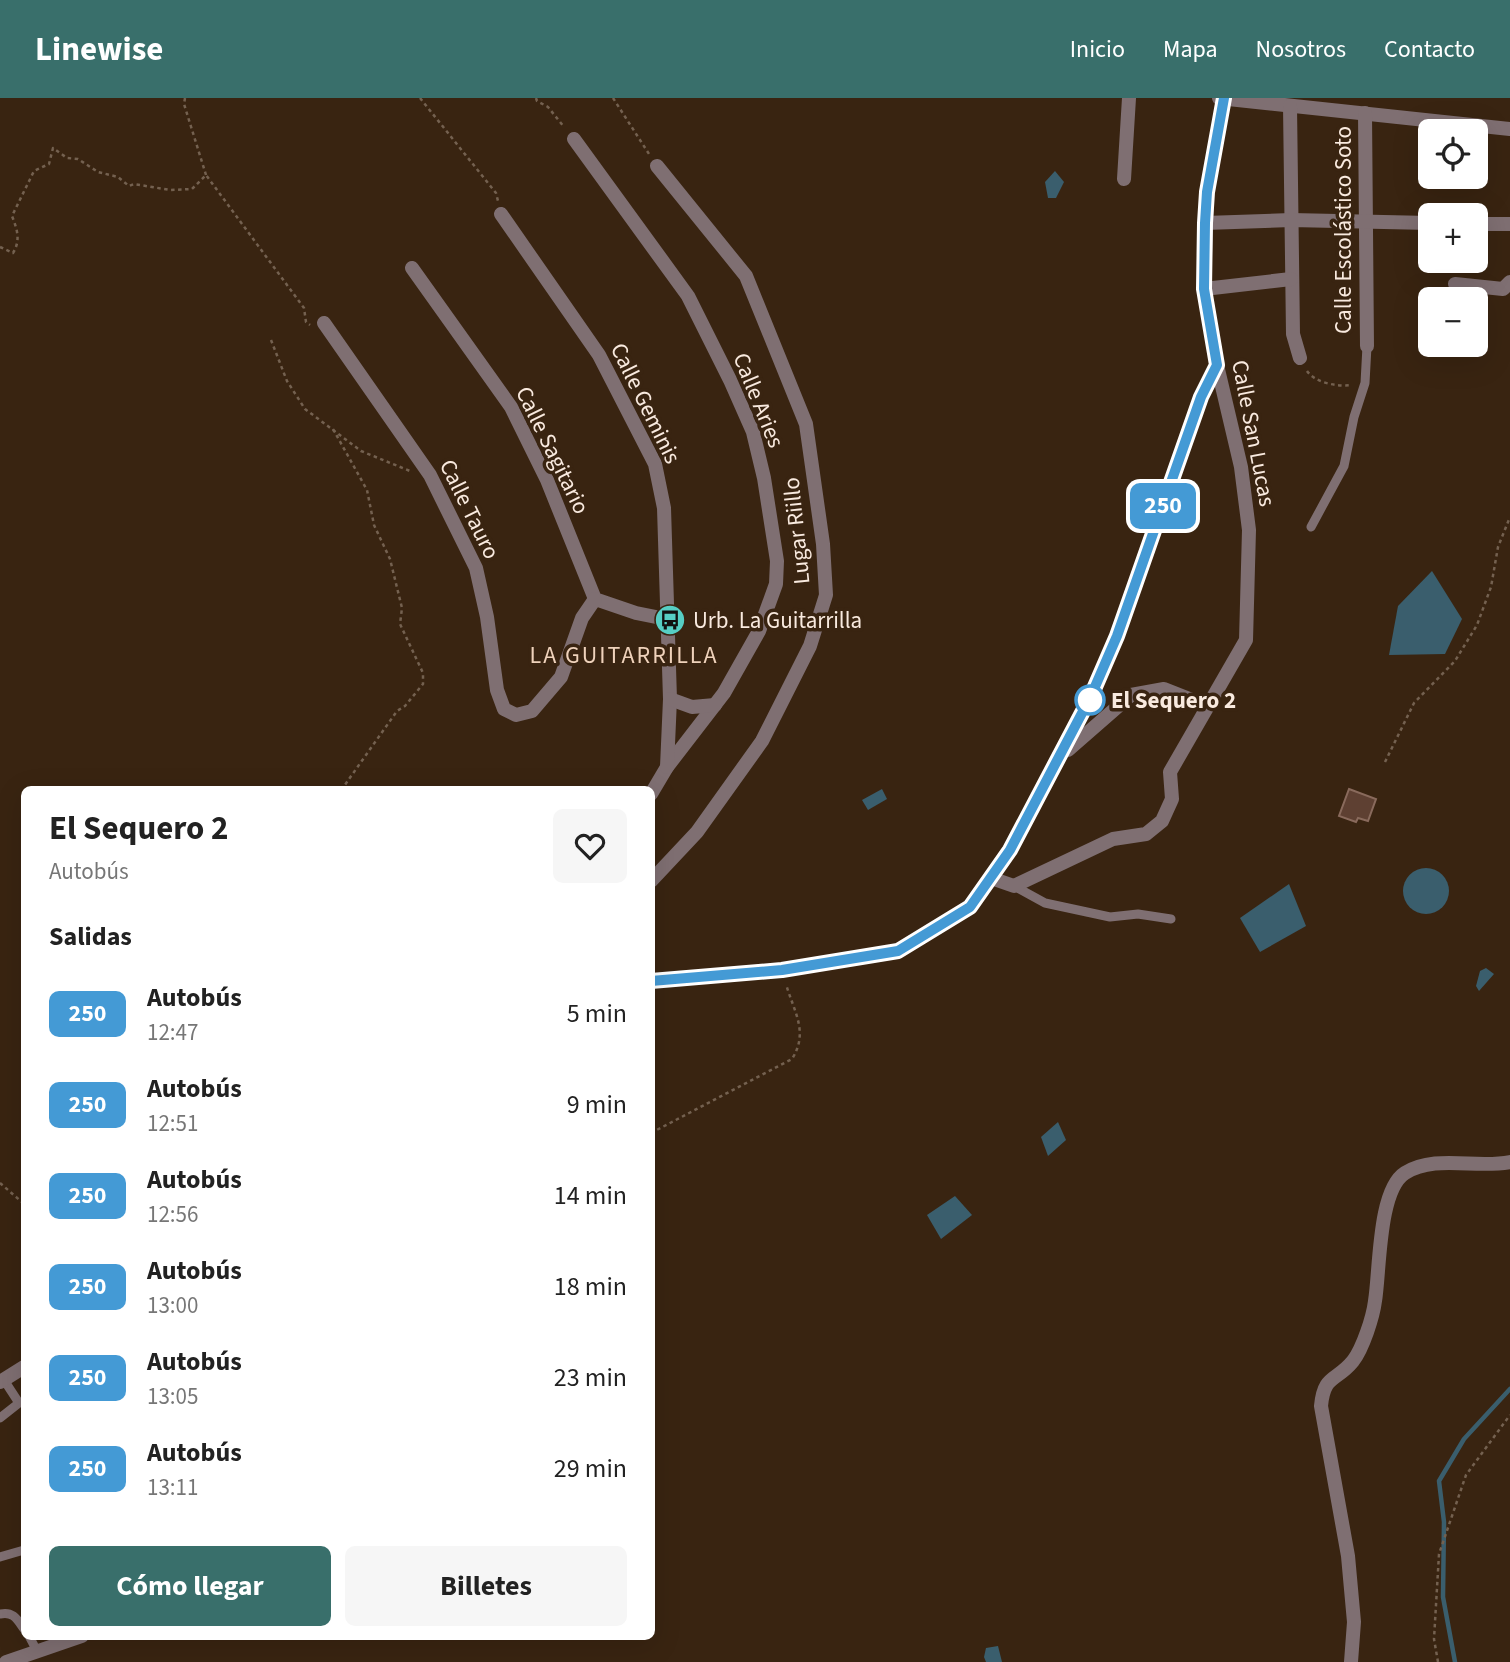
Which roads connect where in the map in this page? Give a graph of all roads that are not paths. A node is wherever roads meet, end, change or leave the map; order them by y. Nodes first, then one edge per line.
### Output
1 (1129, 98) edge
2 (1223, 98) edge
3 (1290, 106) junction
4 (1364, 113) junction
5 (1510, 130) edge
6 (574, 139) road end
7 (657, 166) road end
8 (1124, 179) dead end
9 (501, 214) road end
10 (1291, 220) junction
11 (1365, 222) junction
12 (1205, 223) junction
13 (1418, 223) edge
14 (1488, 224) edge
15 (1510, 225) edge
16 (412, 268) dead end
17 (1291, 279) junction
18 (1510, 282) edge
19 (1455, 284) dead end
20 (1204, 289) junction
21 (319, 326) road end
22 (1367, 346) joint
23 (1300, 358) road end
24 (1217, 365) junction
25 (1311, 527) dead end
26 (595, 599) junction
27 (666, 620) junction
28 (670, 699) junction
29 (715, 705) junction
30 (1208, 706) junction
31 (1062, 755) junction
32 (667, 767) junction
33 (655, 786) edge
34 (655, 877) edge
35 (991, 878) junction
36 (1014, 886) junction
37 (1171, 919) dead end
38 (655, 981) edge
39 (1510, 1162) edge
40 (21, 1369) edge
41 (2, 1381) edge
42 (0, 1418) edge
43 (21, 1551) edge
44 (0, 1557) edge
45 (0, 1614) edge
46 (21, 1625) edge
47 (31, 1640) edge
48 (70, 1640) edge
49 (37, 1651) junction
50 (6, 1662) edge
51 (1351, 1662) edge

1 - 8 street
2 - 3 street
2 - 12 street, Calle San Lucas
3 - 4 street
3 - 10 street
4 - 5 street
4 - 11 street, Calle Escolástico Soto
6 - 29 street, Calle Aries
7 - 34 street, Lugar Riillo
9 - 27 street, Calle Geminis
10 - 11 street
10 - 12 street
10 - 17 street
11 - 13 street
11 - 22 street, Calle Escolástico Soto
12 - 20 street, Calle San Lucas
14 - 15 street
16 - 26 street, Calle Sagitario
17 - 20 street
17 - 23 street
18 - 19 street
20 - 24 street, Calle San Lucas
21 - 26 street, Calle Tauro
22 - 25 lane
24 - 30 street, Calle San Lucas
24 - 31 street
26 - 27 street
27 - 28 street, Calle Geminis
28 - 29 street
28 - 32 street, Calle Geminis
29 - 32 street, Calle Aries
30 - 31 street
30 - 36 street, Calle San Lucas
31 - 35 street
32 - 33 street, Calle Aries
35 - 36 street
35 - 38 street
36 - 37 lane
39 - 51 street
40 - 41 street
41 - 42 lane
43 - 44 lane
45 - 46 lane
47 - 49 lane
48 - 49 street
49 - 50 street

